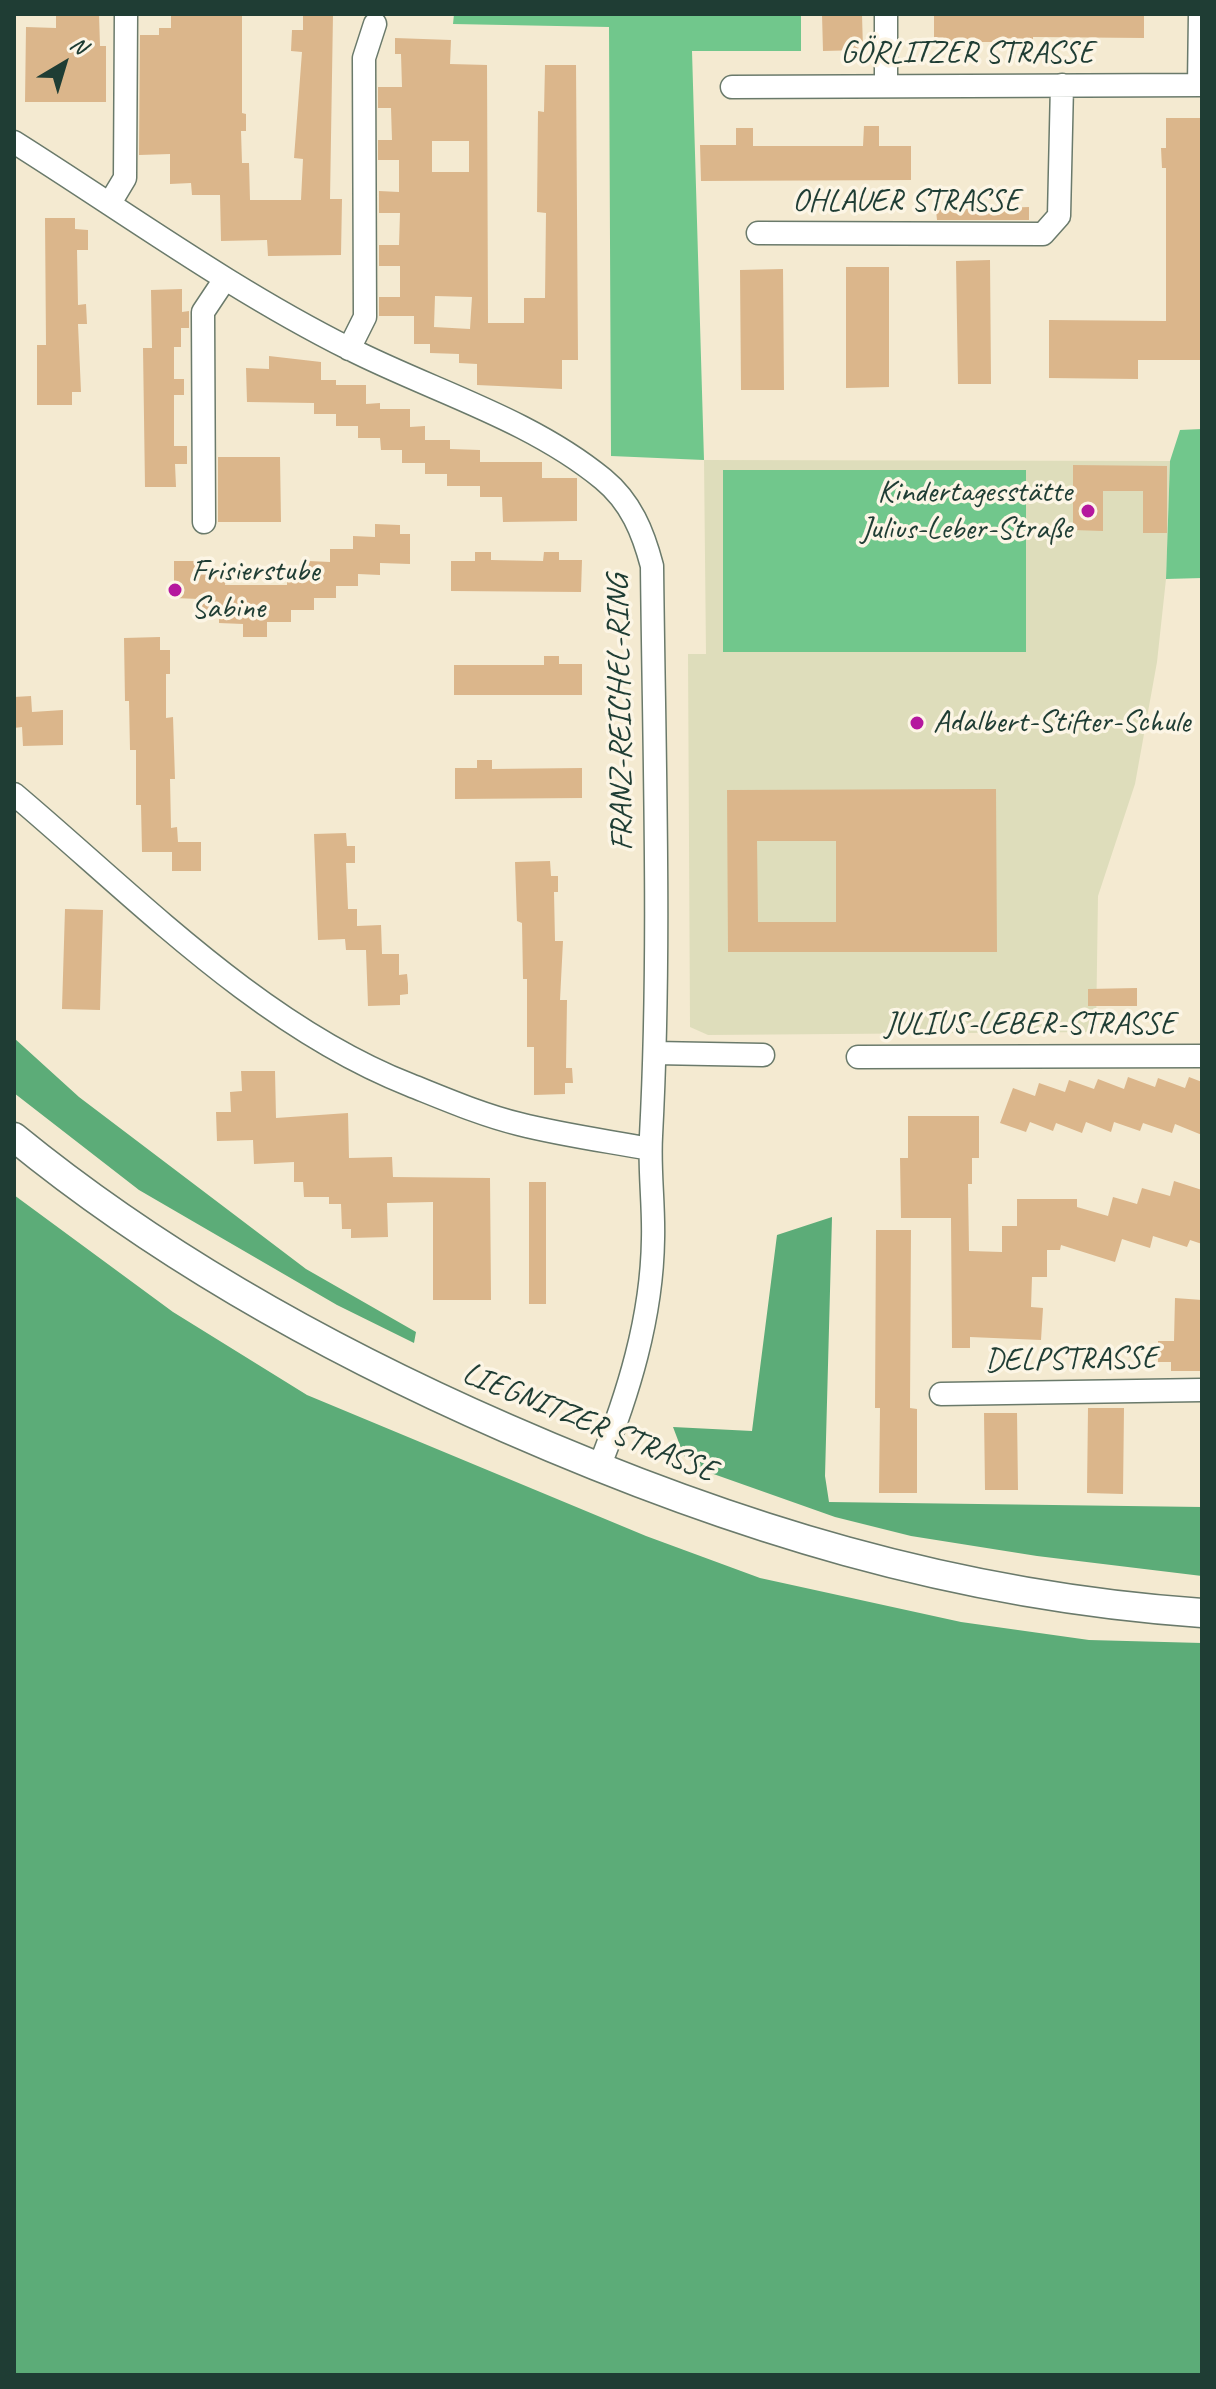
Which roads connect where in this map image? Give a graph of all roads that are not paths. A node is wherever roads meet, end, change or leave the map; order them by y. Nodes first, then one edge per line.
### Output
1 (126, 14) edge
2 (886, 14) edge
3 (1200, 14) edge
4 (375, 24) dead end
5 (1062, 85) junction
6 (1200, 85) edge
7 (886, 86) junction
8 (732, 87) dead end
9 (14, 142) edge
10 (110, 203) junction
11 (758, 233) dead end
12 (225, 279) junction
13 (349, 349) junction
14 (204, 522) dead end
15 (14, 794) edge
16 (655, 1053) junction
17 (763, 1055) dead end
18 (1202, 1056) edge
19 (858, 1057) dead end
20 (14, 1137) edge
21 (650, 1149) junction
22 (1202, 1390) edge
23 (941, 1394) dead end
24 (599, 1467) junction
25 (1202, 1613) edge

1 - 10 street
2 - 7 street
3 - 6 street
4 - 13 street
5 - 6 street, GÖRLITZER STRASSE
5 - 7 street, GÖRLITZER STRASSE
5 - 11 street, OHLAUER STRASSE
7 - 8 street, GÖRLITZER STRASSE
9 - 10 street, FRANZ-REICHEL-RING
10 - 12 street, FRANZ-REICHEL-RING
12 - 13 street, FRANZ-REICHEL-RING
12 - 14 street
13 - 16 street, FRANZ-REICHEL-RING
15 - 21 street
16 - 17 street
16 - 21 street, FRANZ-REICHEL-RING
18 - 19 street, JULIUS-LEBER-STRASSE
20 - 24 main road, LIEGNITZER STRASSE
21 - 24 street, FRANZ-REICHEL-RING
22 - 23 street, DELPSTRASSE
24 - 25 main road, LIEGNITZER STRASSE

